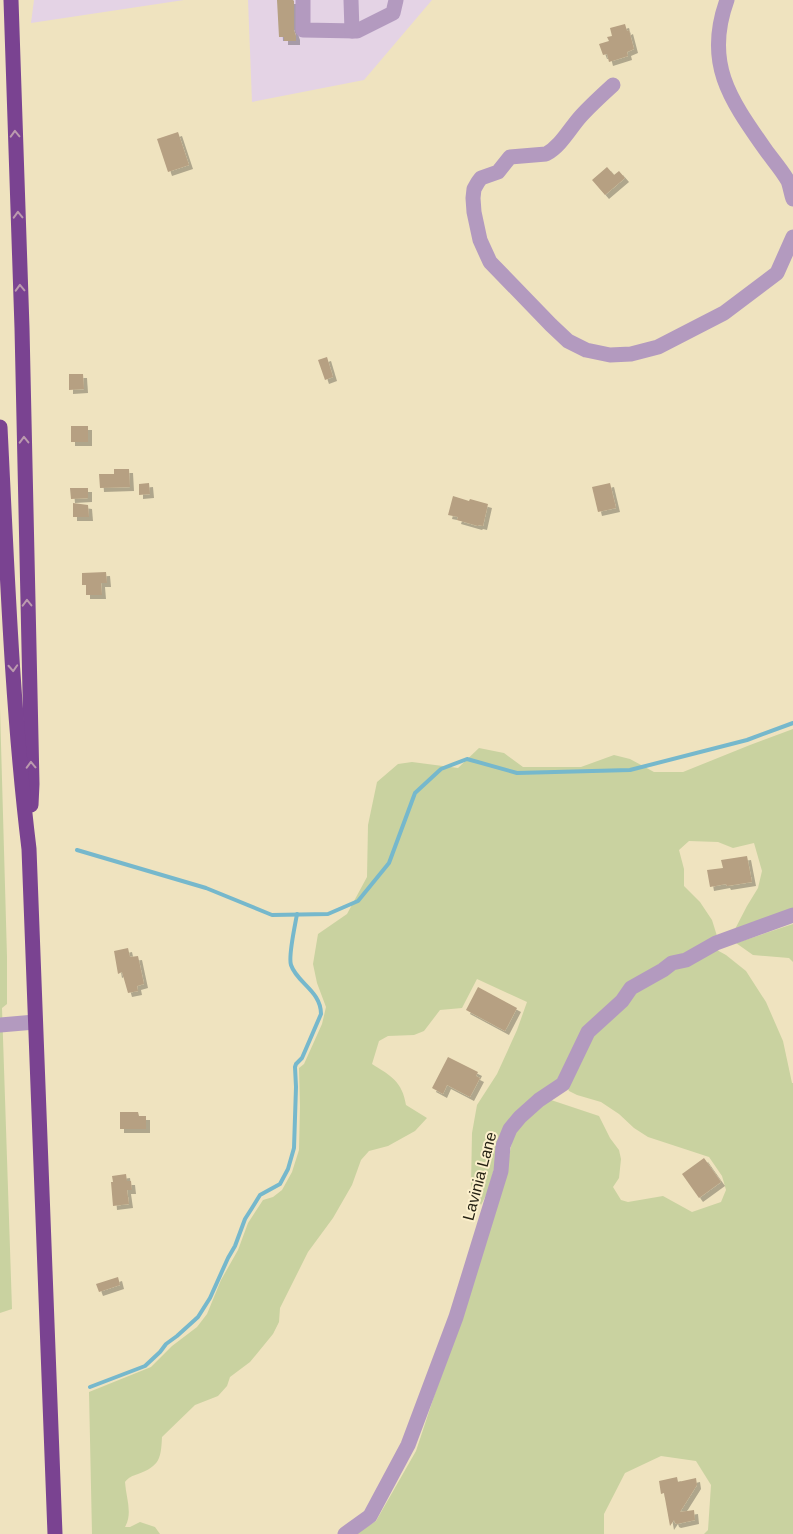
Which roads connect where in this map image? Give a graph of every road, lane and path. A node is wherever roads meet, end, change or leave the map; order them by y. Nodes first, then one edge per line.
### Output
1 (11, 0) edge
2 (303, 0) edge
3 (350, 0) edge
4 (396, 0) edge
5 (726, 0) edge
6 (352, 31) junction
7 (612, 85) dead end
8 (793, 199) edge
9 (793, 236) edge
10 (0, 427) edge
11 (29, 849) junction
12 (793, 915) edge
13 (35, 1022) junction
14 (0, 1025) edge
15 (56, 1534) edge
16 (345, 1534) edge

11 -> 1 highway
2 - 6 street
3 - 6 street
4 - 6 street
5 - 8 street
7 - 9 street
10 -> 11 highway
11 - 13 highway
12 - 16 street, Lavinia Lane
13 - 14 street
13 - 15 highway

